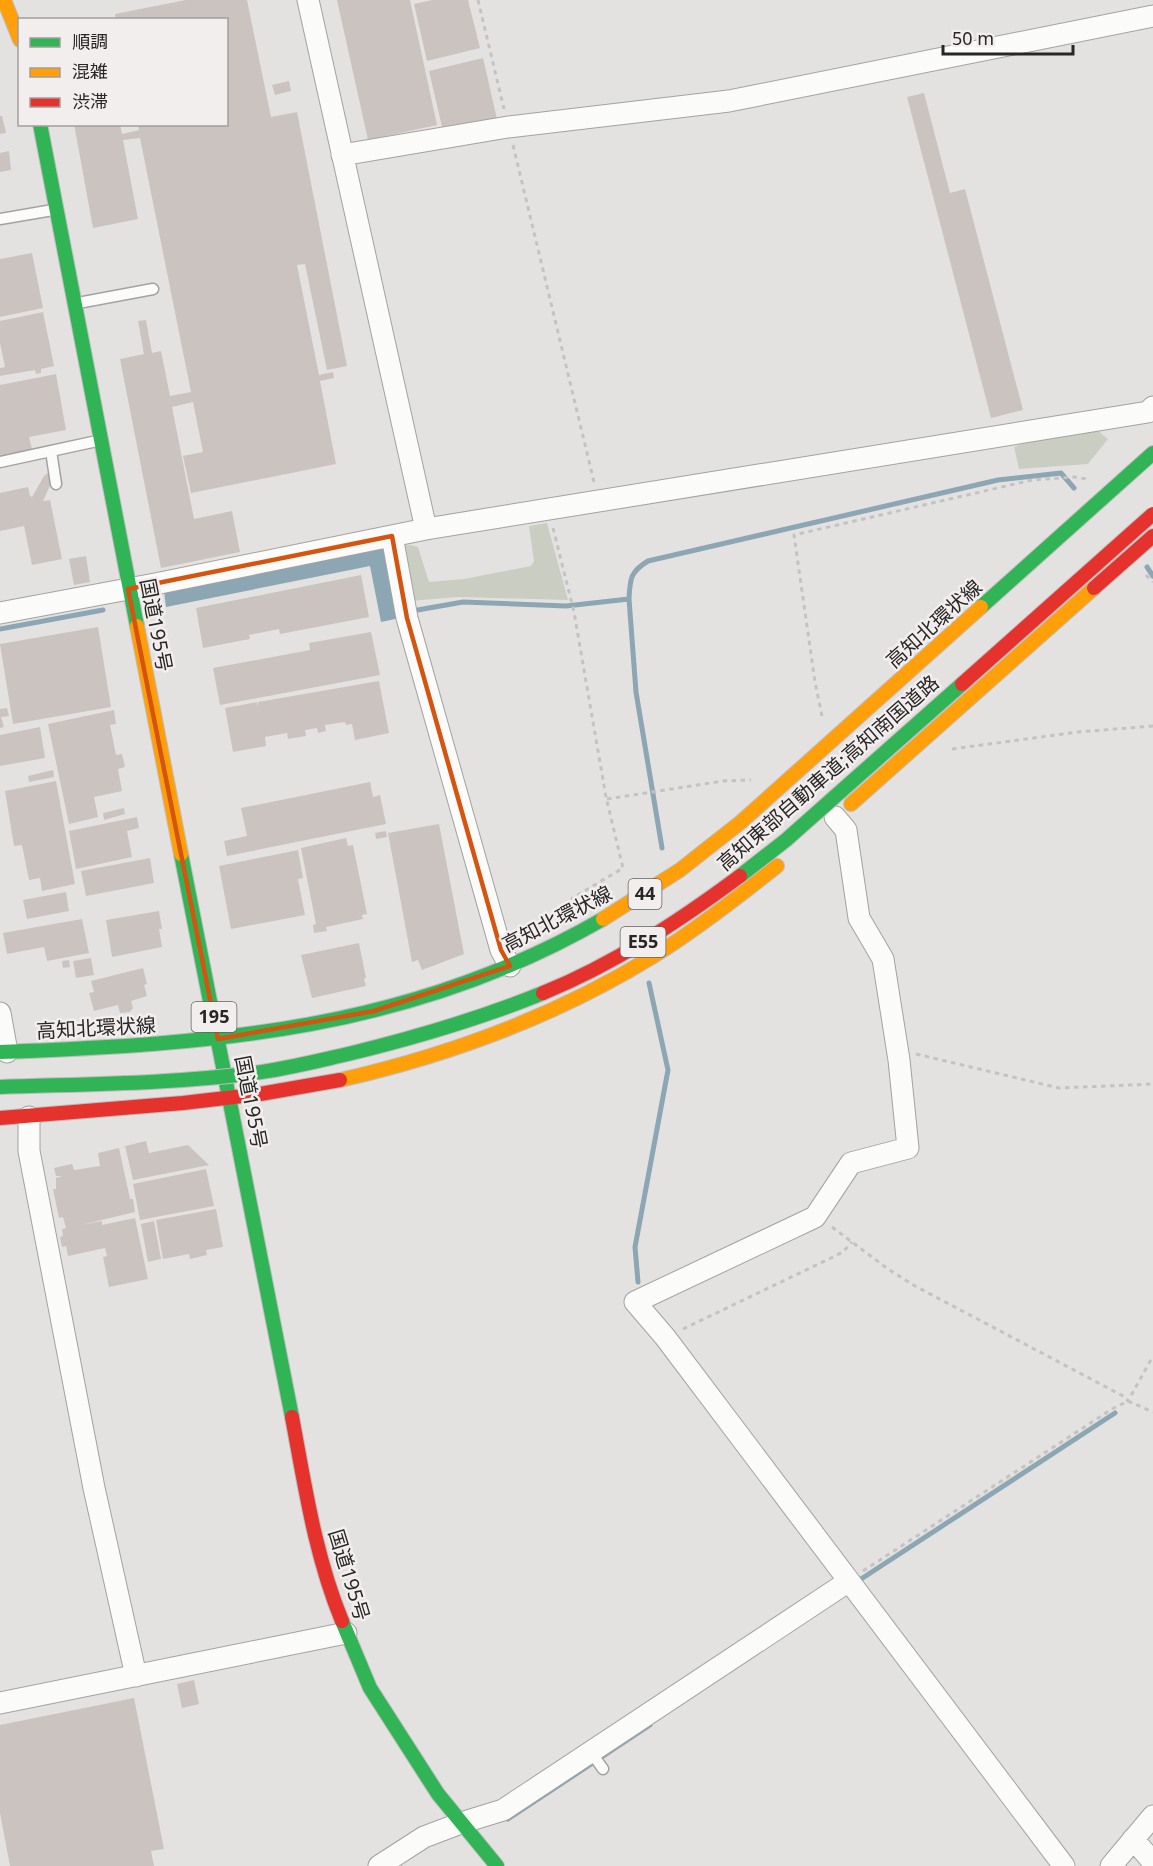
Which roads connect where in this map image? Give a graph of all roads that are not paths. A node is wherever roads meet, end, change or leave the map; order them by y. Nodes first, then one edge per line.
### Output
1 (4, 0) edge
2 (308, 0) edge
3 (1153, 15) edge
4 (18, 35) edge
5 (40, 126) edge
6 (342, 155) junction
7 (56, 209) junction
8 (0, 219) edge
9 (153, 289) dead end
10 (74, 304) junction
11 (1152, 412) edge
12 (100, 440) junction
13 (51, 451) junction
14 (1153, 453) edge
15 (0, 462) edge
16 (56, 484) dead end
17 (1153, 514) edge
18 (426, 529) junction
19 (392, 536) junction
20 (1153, 536) edge
21 (128, 589) junction
22 (0, 614) edge
23 (831, 821) joint
24 (785, 860) dead end
25 (510, 966) junction
26 (0, 1012) edge
27 (218, 1040) junction
28 (4, 1052) edge
29 (0, 1087) edge
30 (230, 1099) junction
31 (0, 1118) edge
32 (29, 1118) junction
33 (849, 1581) junction
34 (346, 1633) junction
35 (136, 1676) junction
36 (0, 1703) edge
37 (591, 1752) junction
38 (603, 1769) dead end
39 (1153, 1816) edge
40 (460, 1823) junction
41 (1144, 1851) edge
42 (379, 1866) edge
43 (497, 1866) edge
44 (1064, 1866) edge
45 (1111, 1866) edge

1 - 4 main road
2 - 6 street
3 - 6 street
5 - 7 main road, 国道195号 / 195
6 - 18 street
7 - 8 lane
7 - 10 main road, 国道195号 / 195
9 - 10 lane
10 - 12 main road, 国道195号 / 195
11 - 18 street
12 - 13 lane
12 - 21 main road, 国道195号 / 195
13 - 15 lane
13 - 16 lane
14 - 25 main road, 高知北環状線 / 44
17 - 29 main road, 高知東部自動車道;高知南国道路 / E55, bridge
18 - 19 street
19 - 21 street
19 - 25 street
20 - 23 main road
21 - 22 street
21 - 27 main road, 国道195号 / 195
23 - 33 street
24 - 30 main road
25 - 27 main road, 高知北環状線 / 44
26 - 28 street
27 - 28 main road, 高知北環状線 / 44
27 - 30 main road, 国道195号 / 195
30 - 32 main road
30 - 34 main road, 国道195号 / 195
31 - 32 main road
32 - 35 street
33 - 37 street
33 - 44 street
34 - 35 street
34 - 40 main road, 国道195号 / 195
35 - 36 street
37 - 38 lane
37 - 40 street
39 - 41 street
40 - 42 street
40 - 43 main road, 国道195号 / 195
41 - 45 street

